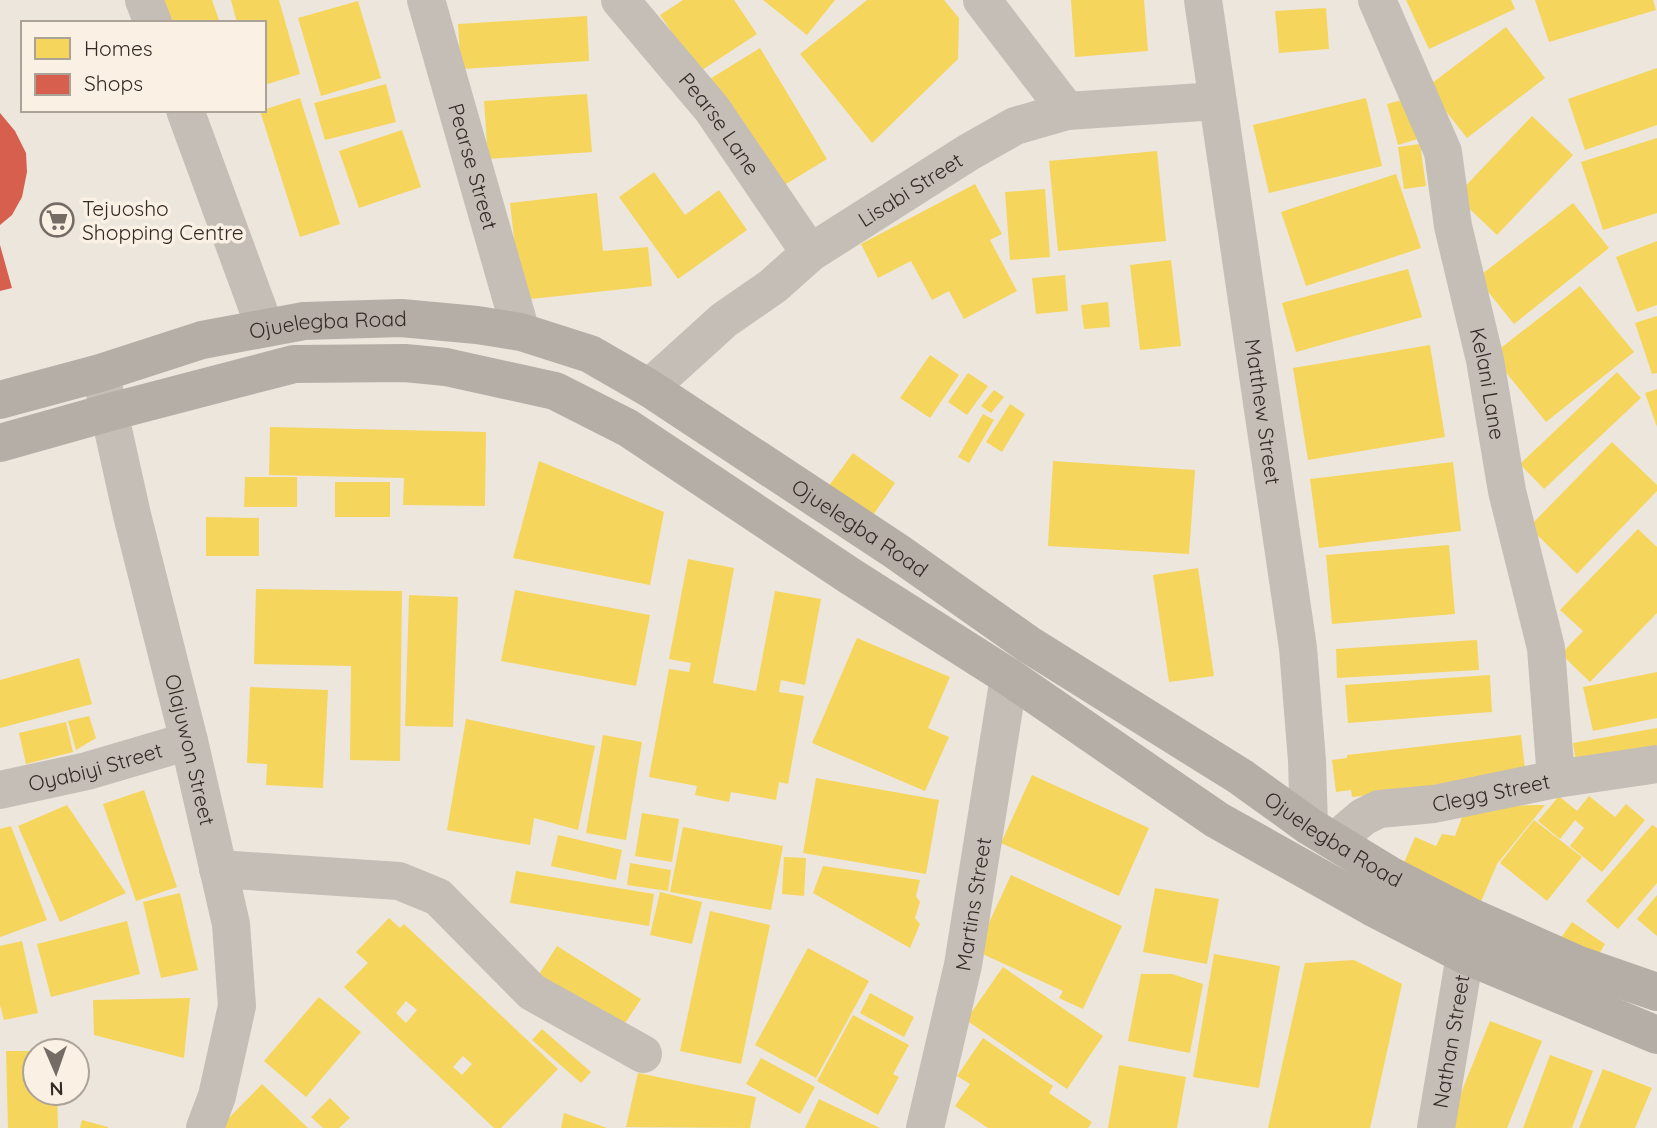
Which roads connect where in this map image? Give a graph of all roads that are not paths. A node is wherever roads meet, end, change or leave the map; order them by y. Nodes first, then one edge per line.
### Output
1 (145, 0) edge
2 (426, 0) edge
3 (621, 0) edge
4 (982, 0) edge
5 (1203, 0) edge
6 (1377, 0) edge
7 (152, 21) edge
8 (1217, 101) junction
9 (1067, 111) junction
10 (186, 112) edge
11 (810, 253) junction
12 (265, 328) junction
13 (521, 332) junction
14 (100, 373) junction
15 (649, 388) junction
16 (0, 400) edge
17 (110, 412) junction
18 (0, 443) edge
19 (1009, 677) junction
20 (189, 741) junction
21 (1657, 764) edge
22 (1556, 779) junction
23 (0, 790) edge
24 (1322, 833) junction
25 (218, 869) junction
26 (1465, 955) junction
27 (1657, 992) edge
28 (1657, 1035) edge
29 (643, 1054) dead end
30 (205, 1128) edge
31 (925, 1128) edge
32 (1436, 1128) edge

1 - 7 street
2 - 13 street, Pearse Street
3 - 11 street, Pearse Lane
4 - 9 street
5 - 8 street, Matthew Street
6 - 22 street, Kelani Lane
8 - 9 street, Lisabi Street
8 - 24 street, Matthew Street
9 - 11 street, Lisabi Street
10 - 12 street
11 - 15 street, Lisabi Street
12 - 13 main road, Ojuelegba Road
12 - 14 main road, Ojuelegba Road
13 - 15 main road, Ojuelegba Road
14 - 16 main road, Ojuelegba Road
14 - 17 street, Olajuwon Street
15 - 24 main road, Ojuelegba Road
17 - 18 main road, Ojuelegba Road
17 - 19 main road, Ojuelegba Road
17 - 20 street, Olajuwon Street
19 - 26 main road, Ojuelegba Road
19 - 31 street, Martins Street
20 - 23 street, Oyabiyi Street
20 - 25 street, Olajuwon Street
21 - 22 street, Clegg Street
22 - 24 street, Clegg Street
24 - 27 main road, Ojuelegba Road
25 - 29 street
25 - 30 street, Olajuwon Street
26 - 28 main road, Ojuelegba Road
26 - 32 street, Nathan Street

